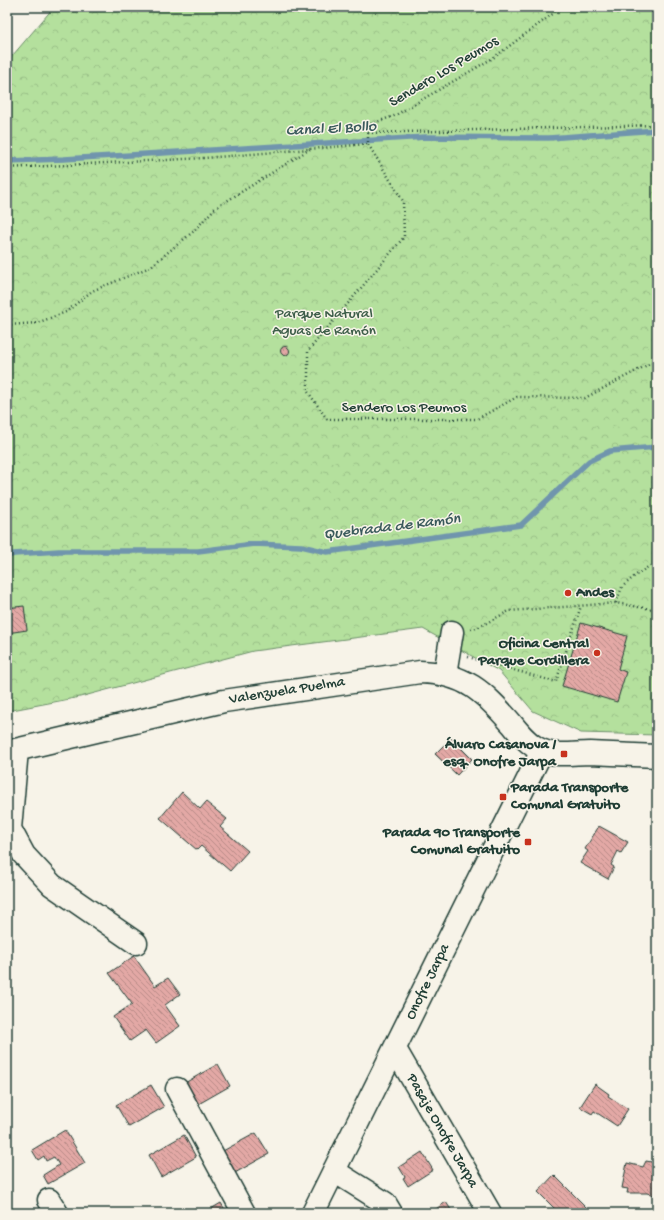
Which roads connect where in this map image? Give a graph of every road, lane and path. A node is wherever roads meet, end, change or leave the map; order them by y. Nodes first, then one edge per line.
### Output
1 (562, 7) edge
2 (657, 125) edge
3 (368, 133) junction
4 (368, 143) junction
5 (310, 149) junction
6 (7, 168) edge
7 (7, 325) edge
8 (657, 364) edge
9 (657, 561) edge
10 (616, 603) junction
11 (580, 606) junction
12 (657, 610) edge
13 (450, 642) junction
14 (445, 674) junction
15 (12, 751) edge
16 (542, 751) junction
17 (657, 756) edge
18 (136, 943) dead end
19 (395, 1049) junction
20 (177, 1089) dead end
21 (334, 1171) junction
22 (244, 1213) edge
23 (313, 1213) edge
24 (391, 1213) edge
25 (490, 1213) edge

1 - 3 path, Sendero Los Peumos
2 - 3 path
3 - 4 path
4 - 5 path
4 - 8 path, Sendero Los Peumos
5 - 6 path
5 - 7 path
9 - 10 path
10 - 11 path
10 - 12 path
11 - 13 path
11 - 13 path
13 - 14 street
14 - 15 street, Valenzuela Puelma
14 - 16 street, Valenzuela Puelma
15 - 18 street
16 - 17 street
16 - 19 street, Onofre Jarpa
19 - 21 street, Onofre Jarpa
19 - 25 street, Pasaje Onofre Jarpa
20 - 22 street
21 - 23 street, Onofre Jarpa
21 - 24 street

